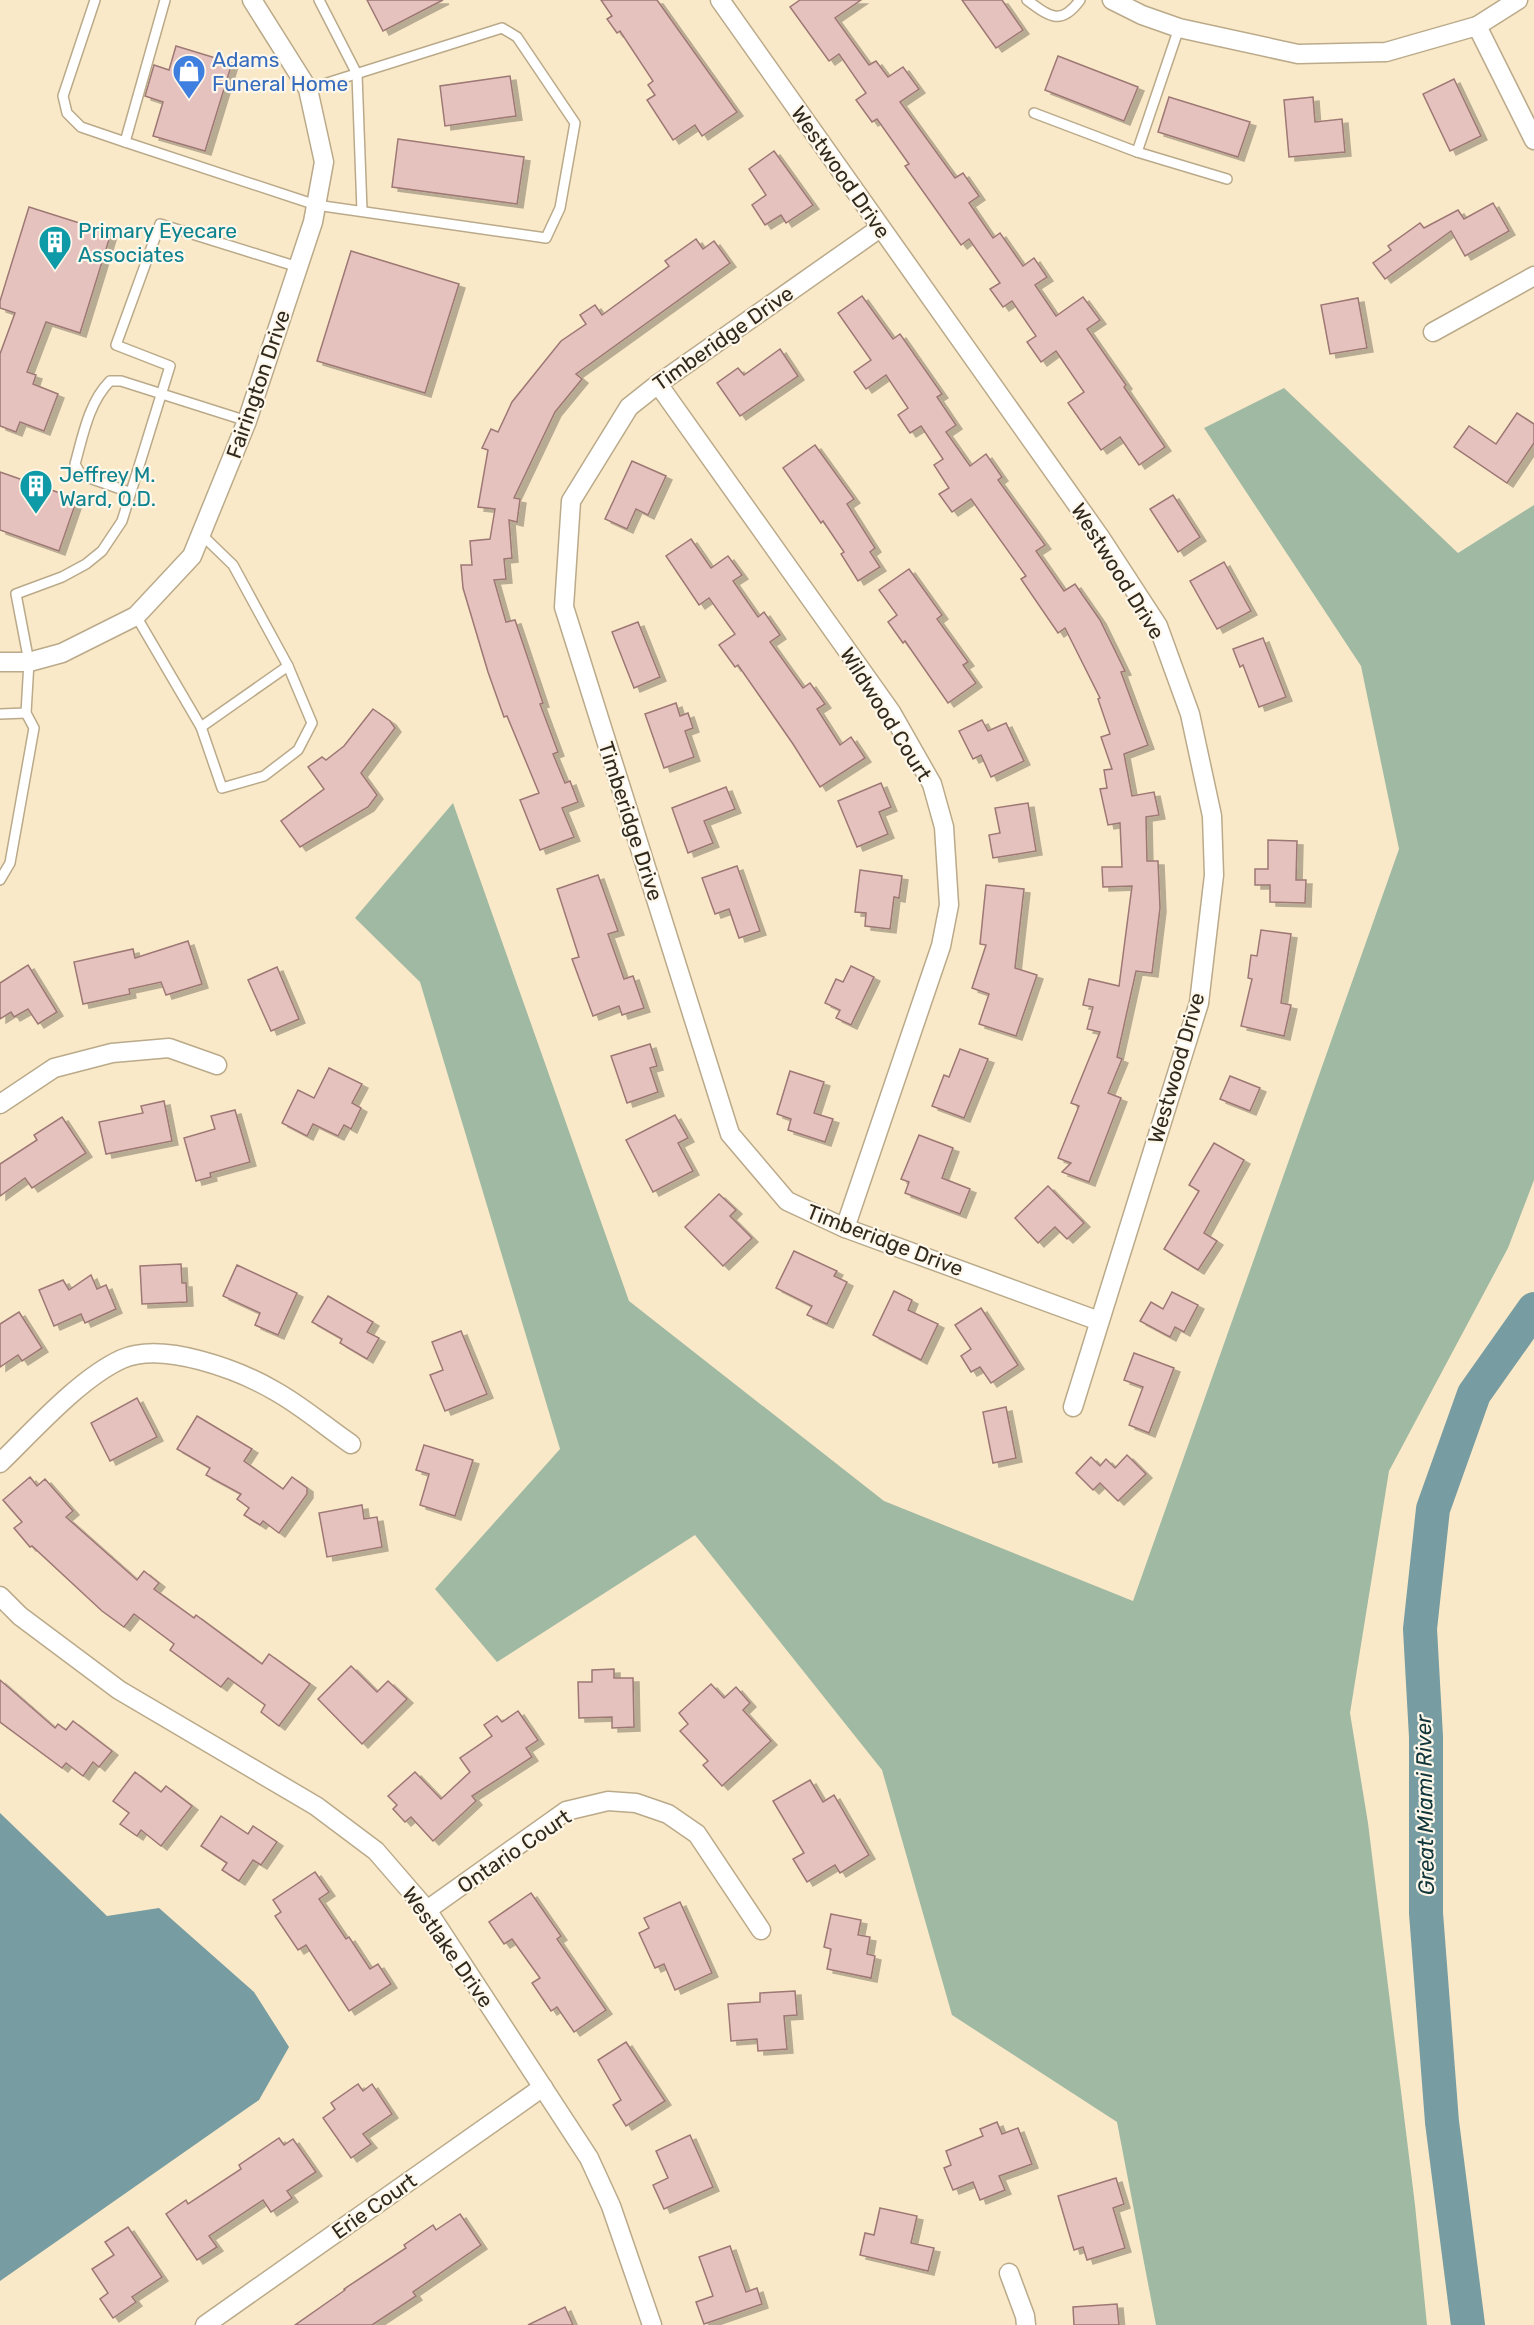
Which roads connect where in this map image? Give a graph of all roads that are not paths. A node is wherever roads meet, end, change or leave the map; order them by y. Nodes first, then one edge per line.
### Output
1 (95, 0) edge
2 (165, 0) edge
3 (252, 0) edge
4 (319, 0) edge
5 (720, 0) edge
6 (1027, 0) edge
7 (1080, 0) edge
8 (1112, 0) edge
9 (1518, 0) edge
10 (1477, 26) junction
11 (1179, 28) junction
12 (357, 74) junction
13 (308, 89) junction
14 (1034, 113) dead end
15 (1534, 140) edge
16 (125, 142) junction
17 (1137, 152) junction
18 (1227, 179) dead end
19 (316, 205) junction
20 (362, 211) junction
21 (880, 228) junction
22 (298, 267) junction
23 (1534, 276) edge
24 (1432, 332) dead end
25 (658, 384) junction
26 (161, 394) junction
27 (247, 422) junction
28 (129, 492) junction
29 (201, 534) junction
30 (136, 616) junction
31 (0, 662) edge
32 (29, 662) junction
33 (288, 666) junction
34 (26, 713) junction
35 (0, 714) edge
36 (201, 727) junction
37 (0, 880) edge
38 (217, 1065) dead end
39 (0, 1104) edge
40 (845, 1228) junction
41 (1099, 1321) junction
42 (1073, 1407) dead end
43 (351, 1444) dead end
44 (0, 1463) edge
45 (0, 1596) edge
46 (427, 1910) junction
47 (760, 1930) dead end
48 (543, 2087) junction
49 (1009, 2273) dead end
50 (205, 2325) edge
51 (651, 2325) edge
52 (1026, 2325) edge

1 - 16 lane
2 - 16 lane
3 - 13 street, Fairington Drive
4 - 12 lane
5 - 21 street, Westwood Drive
6 - 7 lane
8 - 11 street
9 - 10 street
10 - 11 street
10 - 15 street
11 - 17 lane
12 - 13 lane
12 - 20 lane
12 - 20 lane
13 - 19 street, Fairington Drive
14 - 17 lane
16 - 19 lane
17 - 18 lane
19 - 20 lane
19 - 22 street, Fairington Drive
21 - 25 street, Timberidge Drive
21 - 41 street, Westwood Drive
22 - 26 lane
22 - 27 street, Fairington Drive
23 - 24 street
25 - 40 street, Wildwood Court
25 - 40 street, Timberidge Drive
26 - 27 lane
26 - 28 lane
26 - 28 lane
27 - 29 street, Fairington Drive
28 - 32 lane
29 - 30 street, Fairington Drive
29 - 33 lane
30 - 32 street, Fairington Drive
30 - 36 lane
31 - 32 street, Fairington Drive
32 - 34 lane
33 - 36 lane
33 - 36 lane
34 - 35 lane
34 - 37 lane
38 - 39 street
40 - 41 street, Timberidge Drive
41 - 42 street, Westwood Drive
43 - 44 street
45 - 46 street, Westlake Drive
46 - 47 street, Ontario Court
46 - 48 street, Westlake Drive
48 - 50 street, Erie Court
48 - 51 street, Westlake Drive
49 - 52 street

